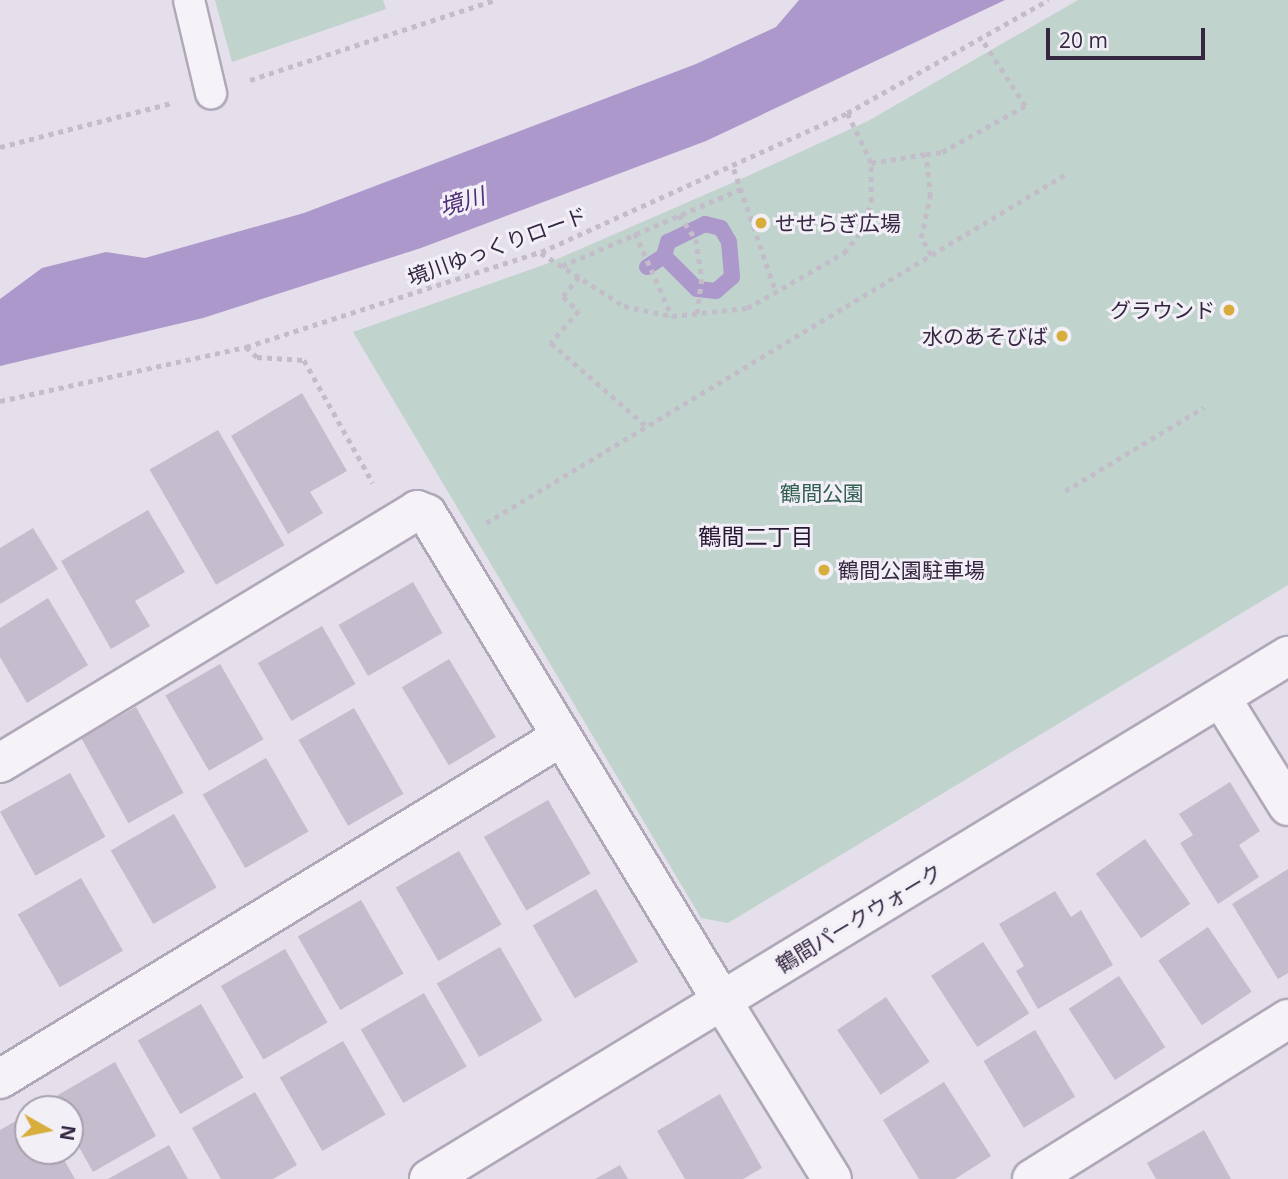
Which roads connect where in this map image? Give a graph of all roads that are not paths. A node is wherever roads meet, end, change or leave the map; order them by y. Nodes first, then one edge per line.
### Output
1 (189, 0) edge
2 (211, 93) dead end
3 (1288, 656) edge
4 (1221, 698) junction
5 (561, 737) junction
6 (0, 763) edge
7 (1288, 806) edge
8 (722, 1001) junction
9 (1288, 1019) edge
10 (0, 1079) edge
11 (429, 1179) edge
12 (832, 1179) edge
13 (1032, 1179) edge

1 - 2 lane
3 - 4 street, 鶴間パークウォーク
4 - 7 street
4 - 8 street, 鶴間パークウォーク
5 - 6 street
5 - 8 street
5 - 10 street
8 - 11 street, 鶴間パークウォーク
8 - 12 street
9 - 13 street

